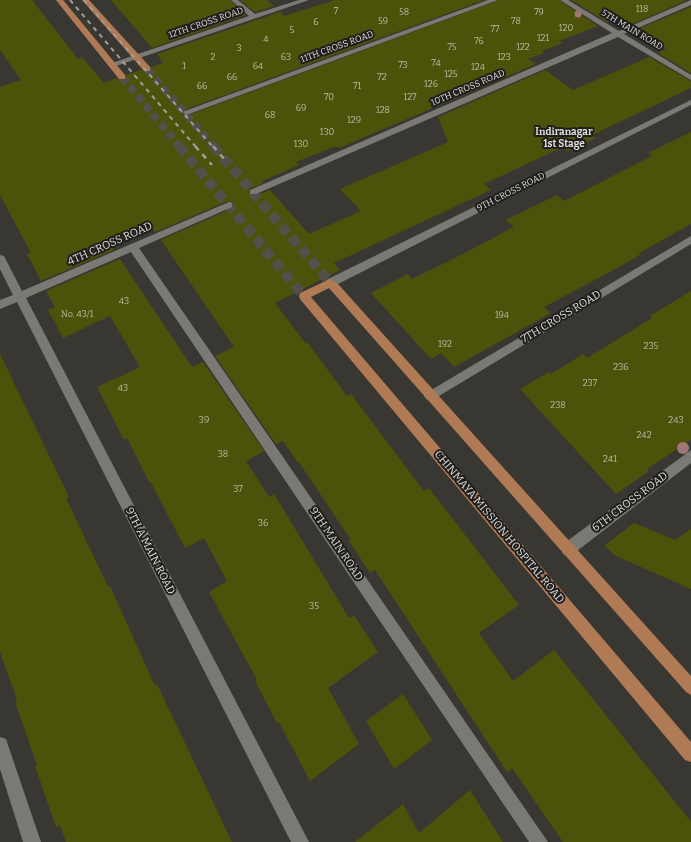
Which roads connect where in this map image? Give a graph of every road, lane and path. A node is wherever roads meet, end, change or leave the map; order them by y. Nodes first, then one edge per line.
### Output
1 (59, 0) edge
2 (85, 0) edge
3 (234, 0) edge
4 (306, 0) edge
5 (495, 0) edge
6 (564, 0) edge
7 (691, 2) edge
8 (254, 18) junction
9 (619, 34) junction
10 (137, 56) junction
11 (113, 64) junction
12 (147, 68) tunnel mouth
13 (122, 77) tunnel mouth
14 (691, 78) edge
15 (691, 102) edge
16 (186, 112) dead end
17 (253, 192) dead end
18 (229, 205) dead end
19 (691, 239) edge
20 (133, 247) junction
21 (0, 259) edge
22 (332, 285) junction
23 (19, 297) junction
24 (0, 305) edge
25 (430, 396) junction
26 (691, 456) edge
27 (568, 549) junction
28 (691, 687) edge
29 (0, 745) edge
30 (691, 754) edge
31 (32, 842) edge
32 (300, 842) edge
33 (539, 842) edge

1 - 11 main road
2 - 10 main road
3 - 8 street
4 - 8 street, 12TH CROSS ROAD
5 - 16 street, 11TH CROSS ROAD
6 - 9 street, 5TH MAIN ROAD
7 - 9 street, 10TH CROSS ROAD
8 - 10 street, 12TH CROSS ROAD
9 - 14 street, 5TH MAIN ROAD
9 - 17 street, 10TH CROSS ROAD
10 - 11 street, 12TH CROSS ROAD
10 - 12 main road
11 - 13 main road
15 - 22 street, 9TH CROSS ROAD
18 - 20 street, 4TH CROSS ROAD
19 - 25 street, 7TH CROSS ROAD
20 - 23 street, 4TH CROSS ROAD
20 - 33 street, 9TH MAIN ROAD
21 - 23 street, 9TH A MAIN ROAD
22 - 25 main road
22 - 30 main road, CHINMAYA MISSION HOSPITAL ROAD
23 - 24 street, 4TH CROSS ROAD
23 - 32 street, 9TH A MAIN ROAD
25 - 27 main road
26 - 27 street, 6TH CROSS ROAD
27 - 28 main road
29 - 31 street

